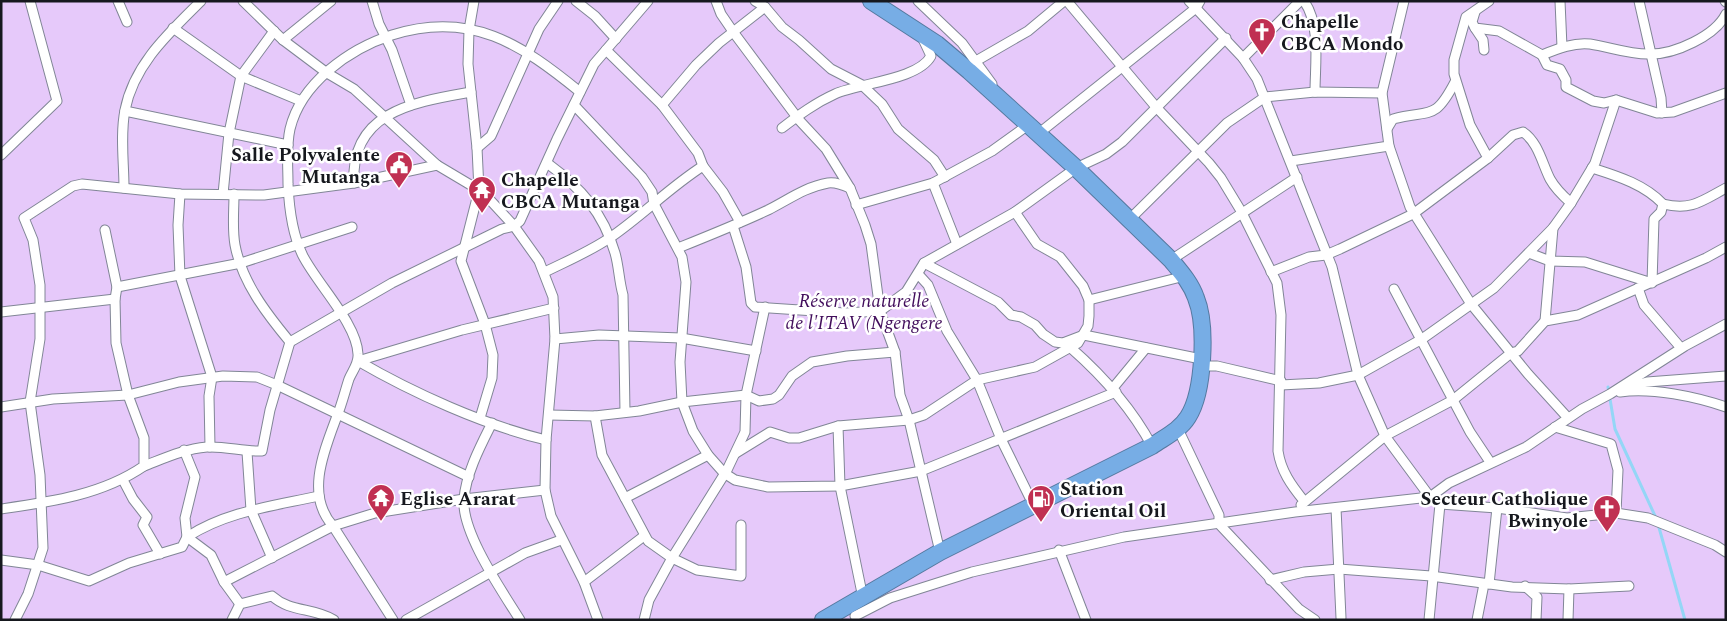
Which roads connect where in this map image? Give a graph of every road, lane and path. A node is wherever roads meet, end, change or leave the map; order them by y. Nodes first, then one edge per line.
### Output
1 (30, 1) edge
2 (118, 1) edge
3 (201, 1) edge
4 (243, 1) edge
5 (331, 1) edge
6 (372, 1) edge
7 (474, 1) edge
8 (558, 1) edge
9 (576, 1) edge
10 (648, 1) edge
11 (716, 1) edge
12 (754, 1) edge
13 (871, 1) edge
14 (918, 1) edge
15 (1064, 1) edge
16 (1067, 1) edge
17 (1188, 1) edge
18 (1300, 1) edge
19 (1304, 1) edge
20 (1404, 1) edge
21 (1489, 1) edge
22 (1560, 1) edge
23 (1639, 1) edge
24 (1198, 5) edge
25 (765, 8) junction
26 (1474, 12) junction
27 (1726, 14) edge
28 (128, 22) dead end
29 (173, 28) junction
30 (1475, 28) junction
31 (469, 30) junction
32 (274, 31) junction
33 (919, 32) junction
34 (734, 33) junction
35 (385, 37) junction
36 (1226, 38) junction
37 (616, 39) junction
38 (283, 40) junction
39 (1562, 47) junction
40 (606, 50) junction
41 (1484, 50) dead end
42 (528, 54) junction
43 (1650, 54) junction
44 (1542, 55) junction
45 (1243, 58) junction
46 (976, 61) junction
47 (1121, 67) junction
48 (327, 73) junction
49 (241, 76) junction
50 (1456, 82) junction
51 (862, 85) junction
52 (471, 92) junction
53 (580, 92) junction
54 (1315, 92) junction
55 (1382, 93) junction
56 (1726, 93) edge
57 (1265, 96) junction
58 (1616, 100) junction
59 (301, 101) junction
60 (411, 105) junction
61 (574, 105) junction
62 (662, 105) junction
63 (1009, 107) junction
64 (1156, 108) junction
65 (125, 111) junction
66 (1662, 113) junction
67 (384, 116) junction
68 (797, 117) junction
69 (782, 128) dead end
70 (1033, 129) junction
71 (1387, 129) junction
72 (229, 133) junction
73 (288, 145) junction
74 (1389, 146) junction
75 (478, 148) junction
76 (1199, 151) junction
77 (1, 155) edge
78 (1488, 158) junction
79 (1291, 161) junction
80 (547, 163) junction
81 (437, 165) junction
82 (703, 166) junction
83 (1076, 168) junction
84 (1592, 168) junction
85 (945, 177) junction
86 (1297, 177) junction
87 (354, 183) junction
88 (933, 183) junction
89 (124, 188) junction
90 (850, 188) junction
91 (1726, 188) edge
92 (479, 190) junction
93 (289, 192) junction
94 (180, 194) junction
95 (223, 194) junction
96 (234, 194) junction
97 (1571, 203) junction
98 (654, 204) junction
99 (1662, 204) junction
100 (856, 205) junction
101 (1241, 211) junction
102 (1015, 212) junction
103 (1412, 214) junction
104 (1129, 220) junction
105 (737, 224) junction
106 (514, 226) junction
107 (352, 227) dead end
108 (1553, 228) junction
109 (105, 230) dead end
110 (610, 238) junction
111 (957, 244) junction
112 (298, 246) junction
113 (467, 246) junction
114 (1726, 247) edge
115 (678, 248) junction
116 (1529, 253) junction
117 (1326, 255) junction
118 (1171, 260) junction
119 (1550, 261) junction
120 (241, 263) junction
121 (924, 263) junction
122 (545, 272) junction
123 (1271, 272) junction
124 (918, 274) junction
125 (180, 276) junction
126 (1184, 276) junction
127 (1652, 282) junction
128 (117, 287) junction
129 (1638, 288) junction
130 (1394, 289) dead end
131 (115, 299) junction
132 (1088, 300) junction
133 (1471, 304) junction
134 (41, 306) junction
135 (765, 307) junction
136 (554, 308) junction
137 (880, 311) junction
138 (1, 312) edge
139 (341, 313) junction
140 (1546, 321) junction
141 (484, 324) junction
142 (1726, 324) edge
143 (1084, 335) junction
144 (625, 337) junction
145 (681, 338) junction
146 (555, 339) junction
147 (1422, 340) junction
148 (290, 342) junction
149 (1070, 348) junction
150 (1146, 348) junction
151 (1681, 348) junction
152 (756, 351) junction
153 (895, 352) junction
154 (1511, 354) junction
155 (358, 361) junction
156 (1201, 362) junction
157 (1358, 375) junction
158 (1726, 376) edge
159 (212, 377) junction
160 (977, 380) junction
161 (1281, 383) junction
162 (277, 384) junction
163 (1115, 390) junction
164 (1610, 394) junction
165 (128, 395) junction
166 (746, 395) junction
167 (1453, 400) junction
168 (30, 402) junction
169 (682, 402) junction
170 (1, 407) edge
171 (1726, 407) edge
172 (624, 412) junction
173 (338, 414) junction
174 (549, 415) junction
175 (595, 416) junction
176 (480, 418) junction
177 (1568, 418) junction
178 (909, 420) junction
179 (492, 423) junction
180 (838, 426) junction
181 (1555, 427) junction
182 (1178, 429) junction
183 (1385, 436) junction
184 (1001, 439) junction
185 (546, 440) junction
186 (1152, 446) junction
187 (210, 447) junction
188 (184, 450) junction
189 (247, 452) junction
190 (736, 453) junction
191 (708, 455) junction
192 (1490, 462) junction
193 (144, 466) junction
194 (921, 471) junction
195 (724, 473) junction
196 (470, 477) junction
197 (123, 480) junction
198 (840, 486) junction
199 (545, 490) junction
200 (319, 496) junction
201 (1430, 497) junction
202 (625, 498) junction
203 (464, 499) junction
204 (1304, 501) junction
205 (40, 503) junction
206 (1033, 504) junction
207 (1440, 504) junction
208 (1336, 508) junction
209 (1497, 508) junction
210 (1, 509) edge
211 (251, 510) junction
212 (1295, 512) junction
213 (1616, 513) junction
214 (1219, 524) junction
215 (742, 525) dead end
216 (333, 526) junction
217 (644, 536) junction
218 (187, 537) junction
219 (561, 540) junction
220 (1059, 550) junction
221 (940, 552) junction
222 (1726, 552) edge
223 (160, 554) junction
224 (272, 558) junction
225 (672, 558) junction
226 (1, 560) edge
227 (38, 565) junction
228 (1339, 569) junction
229 (490, 572) junction
230 (1432, 576) junction
231 (1270, 580) junction
232 (224, 582) junction
233 (584, 582) junction
234 (1487, 584) junction
235 (1525, 586) junction
236 (1629, 586) dead end
237 (1568, 589) junction
238 (863, 598) junction
239 (240, 604) junction
240 (853, 614) edge
241 (1341, 618) dead end
242 (15, 620) edge
243 (232, 620) edge
244 (334, 620) edge
245 (393, 620) edge
246 (406, 620) edge
247 (520, 620) edge
248 (598, 620) edge
249 (644, 620) edge
250 (823, 620) edge
251 (1086, 620) edge
252 (1315, 620) edge
253 (1429, 620) edge
254 (1477, 620) edge
255 (1536, 620) edge
256 (1568, 620) edge

1 - 77 street
2 - 28 street
3 - 29 street
4 - 32 street
5 - 38 street
6 - 35 street
7 - 31 street
8 - 42 street
9 - 37 street
10 - 37 street
11 - 34 street
12 - 25 street
13 - 33 highway
14 - 46 street
15 - 46 street
16 - 47 street
17 - 24 street
18 - 45 street
19 - 54 street
20 - 55 street
21 - 26 street
22 - 39 street
23 - 43 street
24 - 36 street
24 - 47 street
25 - 34 street
25 - 51 street
26 - 30 street
26 - 50 street
27 - 43 street
29 - 49 street
29 - 65 street
30 - 41 street
30 - 44 street
31 - 35 street
31 - 42 street
31 - 52 street
32 - 38 street
32 - 49 street
33 - 51 street
33 - 63 highway
34 - 62 street
34 - 68 street
35 - 48 street
35 - 60 street
36 - 45 street
36 - 64 street
37 - 40 street
38 - 48 street
39 - 43 street
39 - 44 street
40 - 53 street
40 - 62 street
42 - 53 street
42 - 75 street
43 - 66 street
44 - 58 street
45 - 57 street
46 - 63 street
47 - 64 street
47 - 70 street
48 - 59 street
48 - 67 street
49 - 59 street
49 - 72 street
50 - 71 street
50 - 78 street
51 - 68 street
51 - 85 street
52 - 60 street
52 - 75 street
53 - 61 street
54 - 55 street
54 - 57 street
55 - 71 street
56 - 66 street
57 - 76 street
57 - 79 street
58 - 66 street
58 - 84 street
59 - 73 street
60 - 67 street
61 - 80 street
61 - 98 street
62 - 82 street
63 - 70 highway
64 - 76 street
64 - 83 street
65 - 72 street
65 - 89 street
67 - 81 street
67 - 87 street
68 - 69 street
68 - 90 street
70 - 83 highway
70 - 85 street
71 - 74 street
72 - 73 street
72 - 95 street
73 - 93 street
74 - 79 street
74 - 103 street
75 - 92 street
76 - 101 street
76 - 104 street
78 - 97 street
78 - 103 street
79 - 86 street
80 - 106 street
80 - 110 street
81 - 87 street
81 - 92 street
82 - 98 street
82 - 105 street
83 - 102 street
83 - 104 highway
84 - 97 street
84 - 99 street
85 - 88 street
86 - 101 street
86 - 117 street
87 - 93 street
88 - 100 street
88 - 111 street
89 - 94 street
89 - 134 street
90 - 100 street
90 - 105 street
91 - 99 street
92 - 106 street
92 - 113 street
93 - 96 street
93 - 112 street
94 - 95 street
94 - 125 street
95 - 96 street
96 - 120 street
97 - 108 street
98 - 110 street
98 - 115 street
99 - 127 street
100 - 137 street
101 - 118 street
101 - 123 street
102 - 111 street
102 - 132 street
103 - 117 street
103 - 133 street
104 - 118 highway
105 - 115 street
105 - 135 street
106 - 113 street
106 - 122 street
107 - 112 street
108 - 116 street
108 - 119 street
109 - 128 street
110 - 122 street
110 - 144 street
111 - 121 street
112 - 120 street
112 - 139 street
113 - 139 street
113 - 141 street
114 - 127 street
115 - 145 street
116 - 119 street
116 - 133 street
117 - 123 street
117 - 157 street
118 - 126 highway
119 - 127 street
119 - 140 street
120 - 125 street
120 - 148 street
121 - 124 street
121 - 143 street
122 - 136 street
123 - 161 street
124 - 137 street
124 - 160 street
125 - 128 street
125 - 159 street
126 - 132 street
126 - 156 highway
127 - 129 street
128 - 131 street
129 - 140 street
129 - 151 street
130 - 147 street
131 - 134 street
131 - 165 street
132 - 143 street
133 - 147 street
133 - 154 street
134 - 138 street
134 - 168 street
135 - 137 street
135 - 152 street
136 - 141 street
136 - 146 street
137 - 153 street
139 - 148 street
139 - 155 street
140 - 154 street
141 - 155 street
141 - 176 street
142 - 151 street
143 - 149 street
143 - 150 street
144 - 145 street
144 - 146 street
144 - 172 street
145 - 152 street
145 - 169 street
146 - 174 street
147 - 157 street
147 - 167 street
148 - 162 street
149 - 160 street
149 - 163 street
150 - 156 street
150 - 163 street
151 - 164 street
152 - 166 street
153 - 166 street
153 - 178 street
154 - 167 street
154 - 177 street
155 - 173 street
155 - 176 street
156 - 161 street
156 - 182 highway
157 - 161 street
157 - 183 street
158 - 164 street
159 - 162 street
159 - 165 street
159 - 187 street
160 - 178 street
160 - 184 street
161 - 204 street
162 - 173 street
162 - 189 street
163 - 184 street
163 - 186 street
164 - 171 street
164 - 177 street
165 - 168 street
165 - 193 street
166 - 169 street
166 - 190 street
167 - 183 street
167 - 192 street
168 - 170 street
168 - 205 street
169 - 172 street
169 - 191 street
172 - 175 street
173 - 196 street
173 - 200 street
174 - 175 street
174 - 185 street
175 - 202 street
176 - 179 street
177 - 181 street
178 - 180 street
178 - 194 street
179 - 185 street
179 - 196 street
180 - 190 street
180 - 198 street
181 - 192 street
181 - 213 street
182 - 186 highway
182 - 214 street
183 - 201 street
183 - 204 street
184 - 194 street
184 - 206 street
185 - 199 street
186 - 206 highway
187 - 188 street
187 - 189 street
188 - 193 street
188 - 218 street
189 - 211 street
190 - 195 street
191 - 195 street
191 - 202 street
192 - 201 street
193 - 197 street
194 - 198 street
194 - 221 street
195 - 198 street
195 - 225 street
196 - 203 street
197 - 205 street
197 - 223 street
198 - 238 street
199 - 203 street
199 - 219 street
200 - 211 street
200 - 216 street
201 - 207 street
201 - 208 street
202 - 217 street
203 - 216 street
203 - 229 street
204 - 212 street
205 - 210 street
205 - 227 street
206 - 221 highway
207 - 209 street
207 - 230 street
208 - 212 street
208 - 228 street
209 - 213 street
209 - 234 street
211 - 218 street
211 - 224 street
212 - 214 street
213 - 222 street
214 - 220 street
214 - 231 street
215 - 225 street
216 - 224 street
216 - 245 street
217 - 225 street
217 - 233 street
218 - 223 street
218 - 232 street
219 - 229 street
219 - 233 street
220 - 240 street
220 - 251 street
221 - 238 highway
223 - 227 street
224 - 232 street
225 - 249 street
226 - 227 street
227 - 242 street
228 - 230 street
228 - 231 street
228 - 241 street
229 - 246 street
229 - 247 street
230 - 234 street
230 - 253 street
231 - 252 street
232 - 239 street
233 - 248 street
234 - 235 street
234 - 254 street
235 - 237 street
235 - 255 street
236 - 237 street
237 - 256 street
238 - 240 highway
239 - 243 street
239 - 244 street
240 - 250 highway

